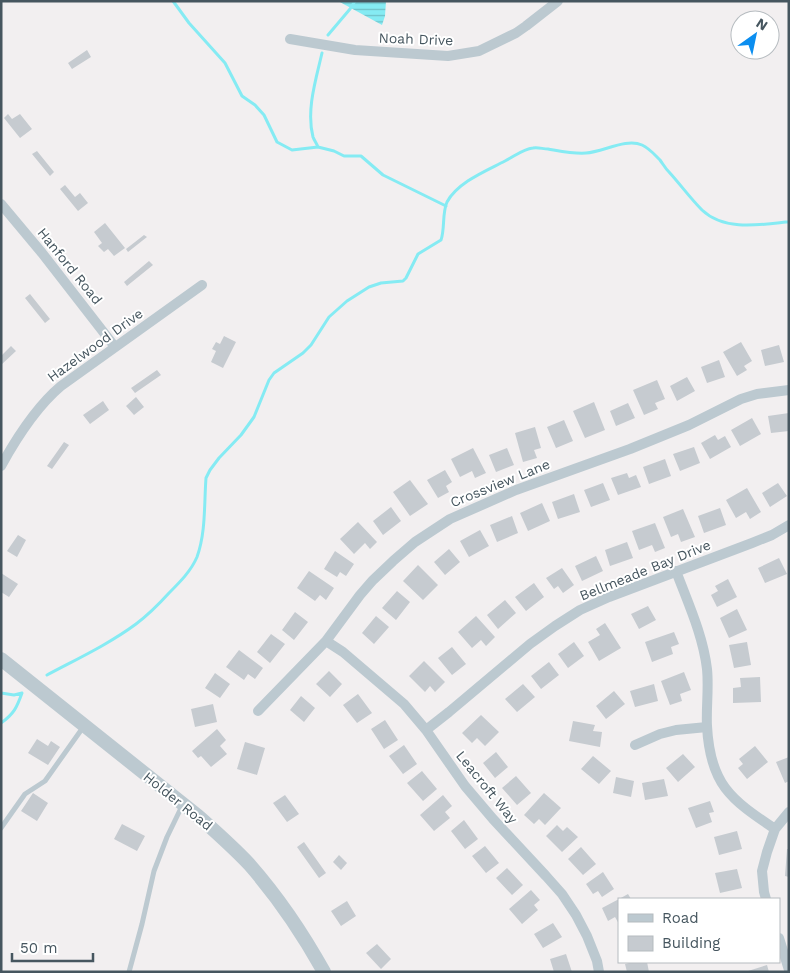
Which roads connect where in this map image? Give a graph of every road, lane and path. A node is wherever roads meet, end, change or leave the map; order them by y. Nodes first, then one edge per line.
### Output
1 (558, 1) edge
2 (290, 39) dead end
3 (1, 204) edge
4 (202, 285) dead end
5 (116, 347) junction
6 (789, 390) edge
7 (1, 466) edge
8 (789, 525) edge
9 (676, 571) junction
10 (326, 640) junction
11 (1, 659) edge
12 (258, 711) dead end
13 (84, 725) junction
14 (707, 727) junction
15 (426, 730) junction
16 (634, 745) dead end
17 (183, 804) junction
18 (789, 812) edge
19 (1, 828) edge
20 (775, 829) junction
21 (766, 898) edge
22 (780, 941) edge
23 (789, 970) edge
24 (129, 972) edge
25 (324, 972) edge
26 (600, 972) edge

1 - 2 street, Noah Drive
3 - 5 street, Hanford Road
4 - 5 street, Hazelwood Drive
5 - 7 street, Hazelwood Drive
6 - 10 street, Crossview Lane
8 - 9 street, Bellmeade Bay Drive
9 - 14 street
9 - 15 street, Bellmeade Bay Drive
10 - 12 street, Crossview Lane
10 - 15 street, Leacroft Way
11 - 13 street, Holder Road
13 - 17 street, Holder Road
13 - 19 lane
14 - 16 street
14 - 20 street
15 - 26 street, Leacroft Way
17 - 24 lane
17 - 25 street, Holder Road
18 - 20 street
20 - 21 street
22 - 23 street

